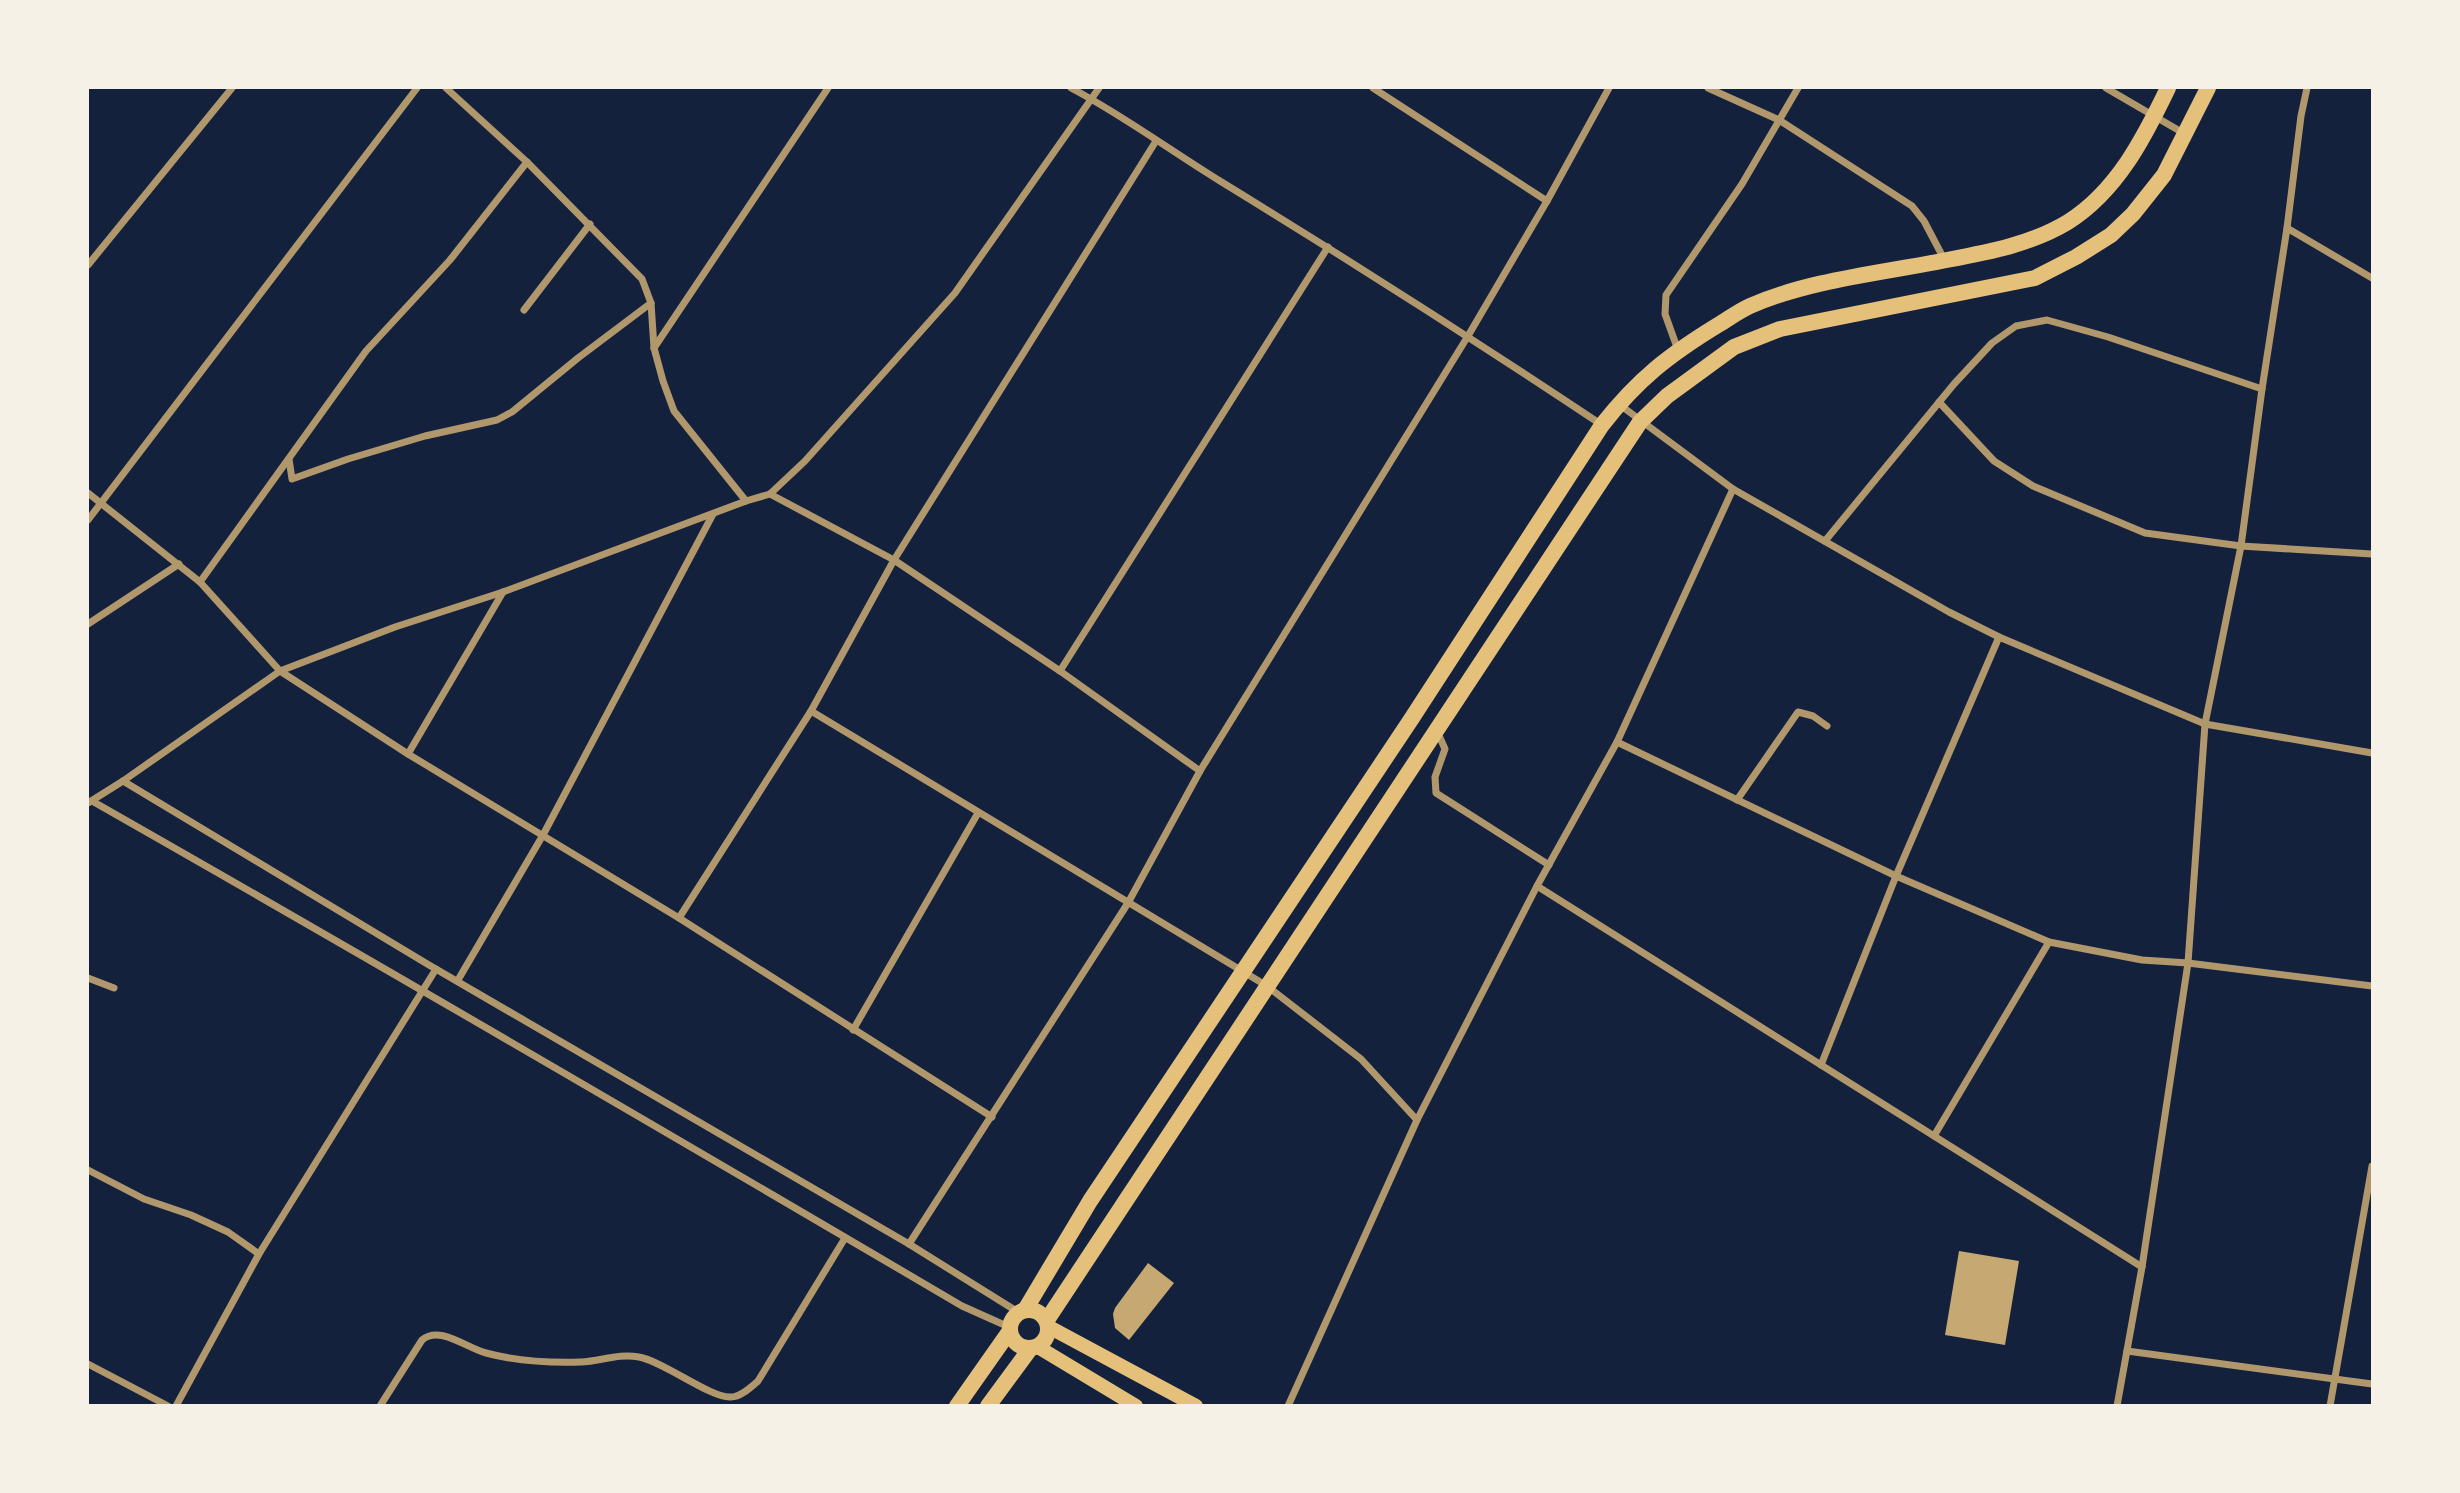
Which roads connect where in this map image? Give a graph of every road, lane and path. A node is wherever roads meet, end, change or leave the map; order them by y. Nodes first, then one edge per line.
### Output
1 (232, 88) edge
2 (417, 88) edge
3 (446, 88) edge
4 (828, 88) edge
5 (1071, 88) edge
6 (1099, 88) edge
7 (1373, 88) edge
8 (1609, 88) edge
9 (1708, 88) edge
10 (1798, 88) edge
11 (2106, 88) edge
12 (2168, 88) edge
13 (2208, 88) edge
14 (2307, 88) edge
15 (1092, 98) junction
16 (2154, 117) junction
17 (1779, 120) junction
18 (2185, 135) junction
19 (1156, 141) junction
20 (527, 162) junction
21 (1547, 201) junction
22 (590, 224) junction
23 (2287, 228) junction
24 (1328, 247) junction
25 (1944, 260) junction
26 (88, 265) edge
27 (2372, 278) edge
28 (651, 303) junction
29 (524, 310) dead end
30 (1468, 336) junction
31 (654, 348) junction
32 (1678, 350) junction
33 (2262, 389) junction
34 (1939, 402) junction
35 (1619, 404) junction
36 (1640, 422) junction
37 (1602, 425) junction
38 (289, 458) junction
39 (1733, 489) junction
40 (88, 493) edge
41 (770, 494) junction
42 (746, 501) junction
43 (100, 504) junction
44 (714, 513) junction
45 (88, 520) edge
46 (1825, 541) junction
47 (2241, 546) junction
48 (2372, 554) edge
49 (894, 560) junction
50 (179, 564) junction
51 (200, 582) junction
52 (503, 592) junction
53 (88, 624) edge
54 (1999, 637) junction
55 (280, 671) junction
56 (1060, 671) junction
57 (811, 711) junction
58 (2205, 724) junction
59 (1827, 726) dead end
60 (1437, 730) junction
61 (1617, 742) junction
62 (2372, 753) edge
63 (408, 754) junction
64 (1200, 771) junction
65 (123, 781) junction
66 (1737, 800) junction
67 (90, 802) edge
68 (978, 813) junction
69 (543, 835) junction
70 (1549, 865) junction
71 (1896, 876) junction
72 (1537, 886) junction
73 (1128, 902) junction
74 (679, 918) junction
75 (2049, 942) junction
76 (2188, 963) junction
77 (436, 969) junction
78 (1243, 971) junction
79 (88, 978) edge
80 (457, 980) junction
81 (1267, 986) junction
82 (2372, 986) edge
83 (114, 988) dead end
84 (423, 989) junction
85 (853, 1030) junction
86 (1821, 1065) junction
87 (992, 1117) junction
88 (1418, 1120) junction
89 (1934, 1136) junction
90 (2372, 1166) edge
91 (88, 1170) edge
92 (845, 1238) junction
93 (909, 1244) junction
94 (259, 1254) junction
95 (2142, 1267) junction
96 (1015, 1320) junction
97 (1048, 1323) junction
98 (1034, 1348) junction
99 (2127, 1351) junction
100 (88, 1364) edge
101 (2336, 1379) junction
102 (2372, 1384) edge
103 (168, 1405) edge
104 (176, 1405) edge
105 (380, 1405) edge
106 (957, 1405) edge
107 (988, 1405) edge
108 (1136, 1405) edge
109 (1196, 1405) edge
110 (1288, 1405) edge
111 (2117, 1405) edge
112 (2330, 1405) edge

1 - 26 street
2 - 43 street
3 - 20 street
4 - 31 street
5 - 15 street
6 - 15 street
7 - 21 street
8 - 21 street
9 - 17 street
10 - 17 street
11 - 16 street
12 - 16 main road
13 - 18 main road
14 - 23 street
15 - 19 street
15 - 41 street
16 - 18 street
16 - 25 main road
17 - 25 street
17 - 32 street
18 - 36 main road
19 - 24 street
19 - 49 street
20 - 22 street
20 - 38 street
21 - 30 street
22 - 28 street
22 - 29 street
23 - 27 street
23 - 33 street
24 - 30 street
24 - 56 street
25 - 32 main road
28 - 31 street
28 - 38 street
30 - 37 street
30 - 64 street
31 - 42 street
32 - 35 main road
33 - 34 street
33 - 47 street
34 - 46 street
34 - 47 street
35 - 36 street
35 - 37 main road
36 - 39 street
36 - 60 main road
37 - 78 main road
38 - 51 street
39 - 46 street
39 - 61 street
40 - 43 street
41 - 42 street
41 - 49 street
42 - 44 street
43 - 45 street
43 - 50 street
44 - 52 street
44 - 69 street
46 - 54 street
47 - 48 street
47 - 58 street
49 - 56 street
49 - 57 street
50 - 51 street
50 - 53 street
51 - 55 street
52 - 55 street
52 - 63 street
54 - 58 street
54 - 71 street
55 - 63 street
55 - 65 street
56 - 64 street
57 - 68 street
57 - 74 street
58 - 62 street
58 - 76 street
59 - 66 street
60 - 70 street
60 - 81 main road
61 - 66 street
61 - 70 street
63 - 69 street
64 - 73 street
65 - 67 street
65 - 77 street
66 - 71 street
67 - 84 street
68 - 73 street
68 - 85 street
69 - 74 street
69 - 80 street
70 - 72 street
71 - 75 street
71 - 86 street
72 - 86 street
72 - 88 street
73 - 78 street
73 - 87 street
74 - 85 street
75 - 76 street
75 - 89 street
76 - 82 street
76 - 95 street
77 - 80 street
77 - 84 street
78 - 81 street
78 - 96 main road
79 - 83 street
80 - 93 street
81 - 88 street
81 - 97 main road
84 - 92 street
84 - 94 street
85 - 87 street
86 - 89 street
87 - 93 street
88 - 110 street
89 - 95 street
90 - 101 street
91 - 94 street
92 - 96 street
92 - 105 street
93 - 96 street
94 - 104 street
95 - 99 street
96 - 97 main road
96 - 98 main road
96 - 106 main road
97 - 98 main road
97 - 109 main road
98 - 107 main road
98 - 108 main road
99 - 101 street
99 - 111 street
100 - 103 street
101 - 102 street
101 - 112 street

